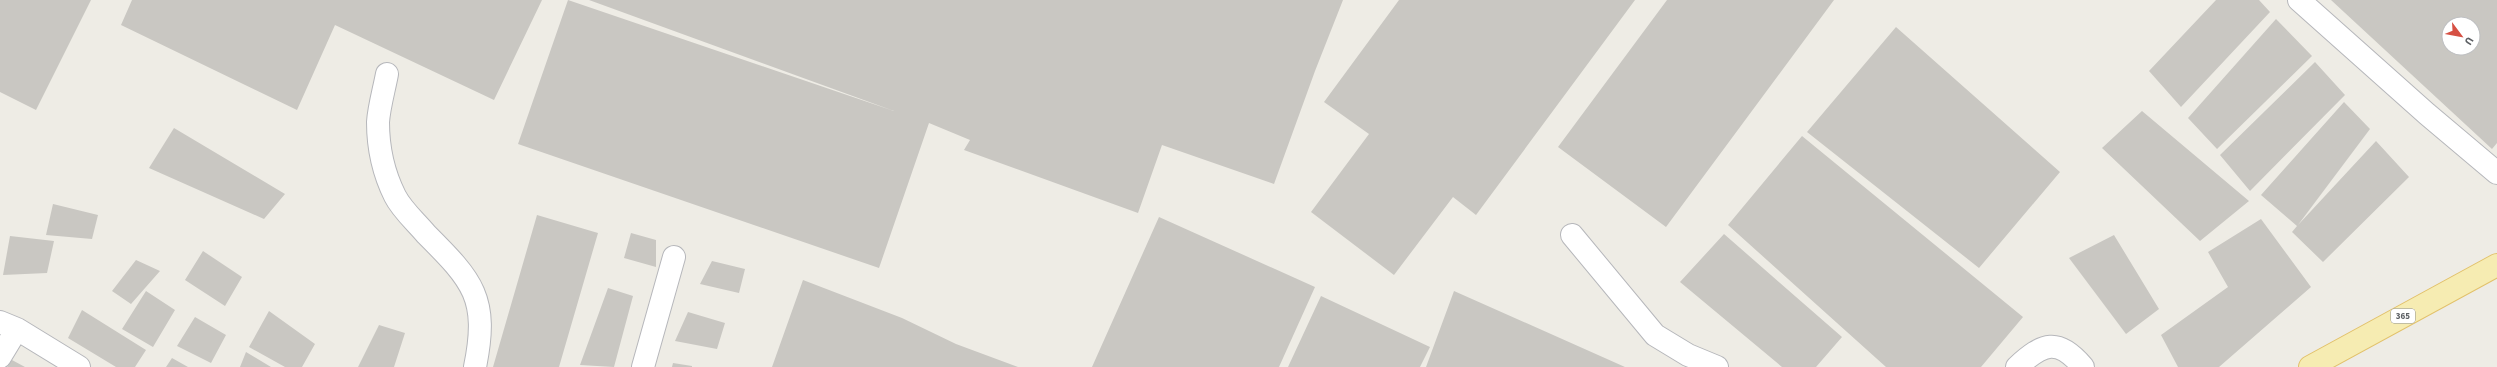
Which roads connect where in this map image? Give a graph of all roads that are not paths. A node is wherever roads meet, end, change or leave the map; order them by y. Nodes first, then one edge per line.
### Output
1 (2298, 0) edge
2 (386, 74) dead end
3 (2497, 173) edge
4 (1572, 235) dead end
5 (674, 257) dead end
6 (2496, 269) edge
7 (9, 325) edge
8 (0, 357) edge
9 (79, 367) edge
10 (475, 367) edge
11 (643, 367) edge
12 (1717, 367) edge
13 (2017, 367) edge
14 (2083, 367) edge
15 (2310, 367) edge

1 - 3 street
2 - 10 street
4 - 12 street
5 - 11 street
6 - 15 main road, 365
7 - 8 street
7 - 9 street
13 - 14 street

